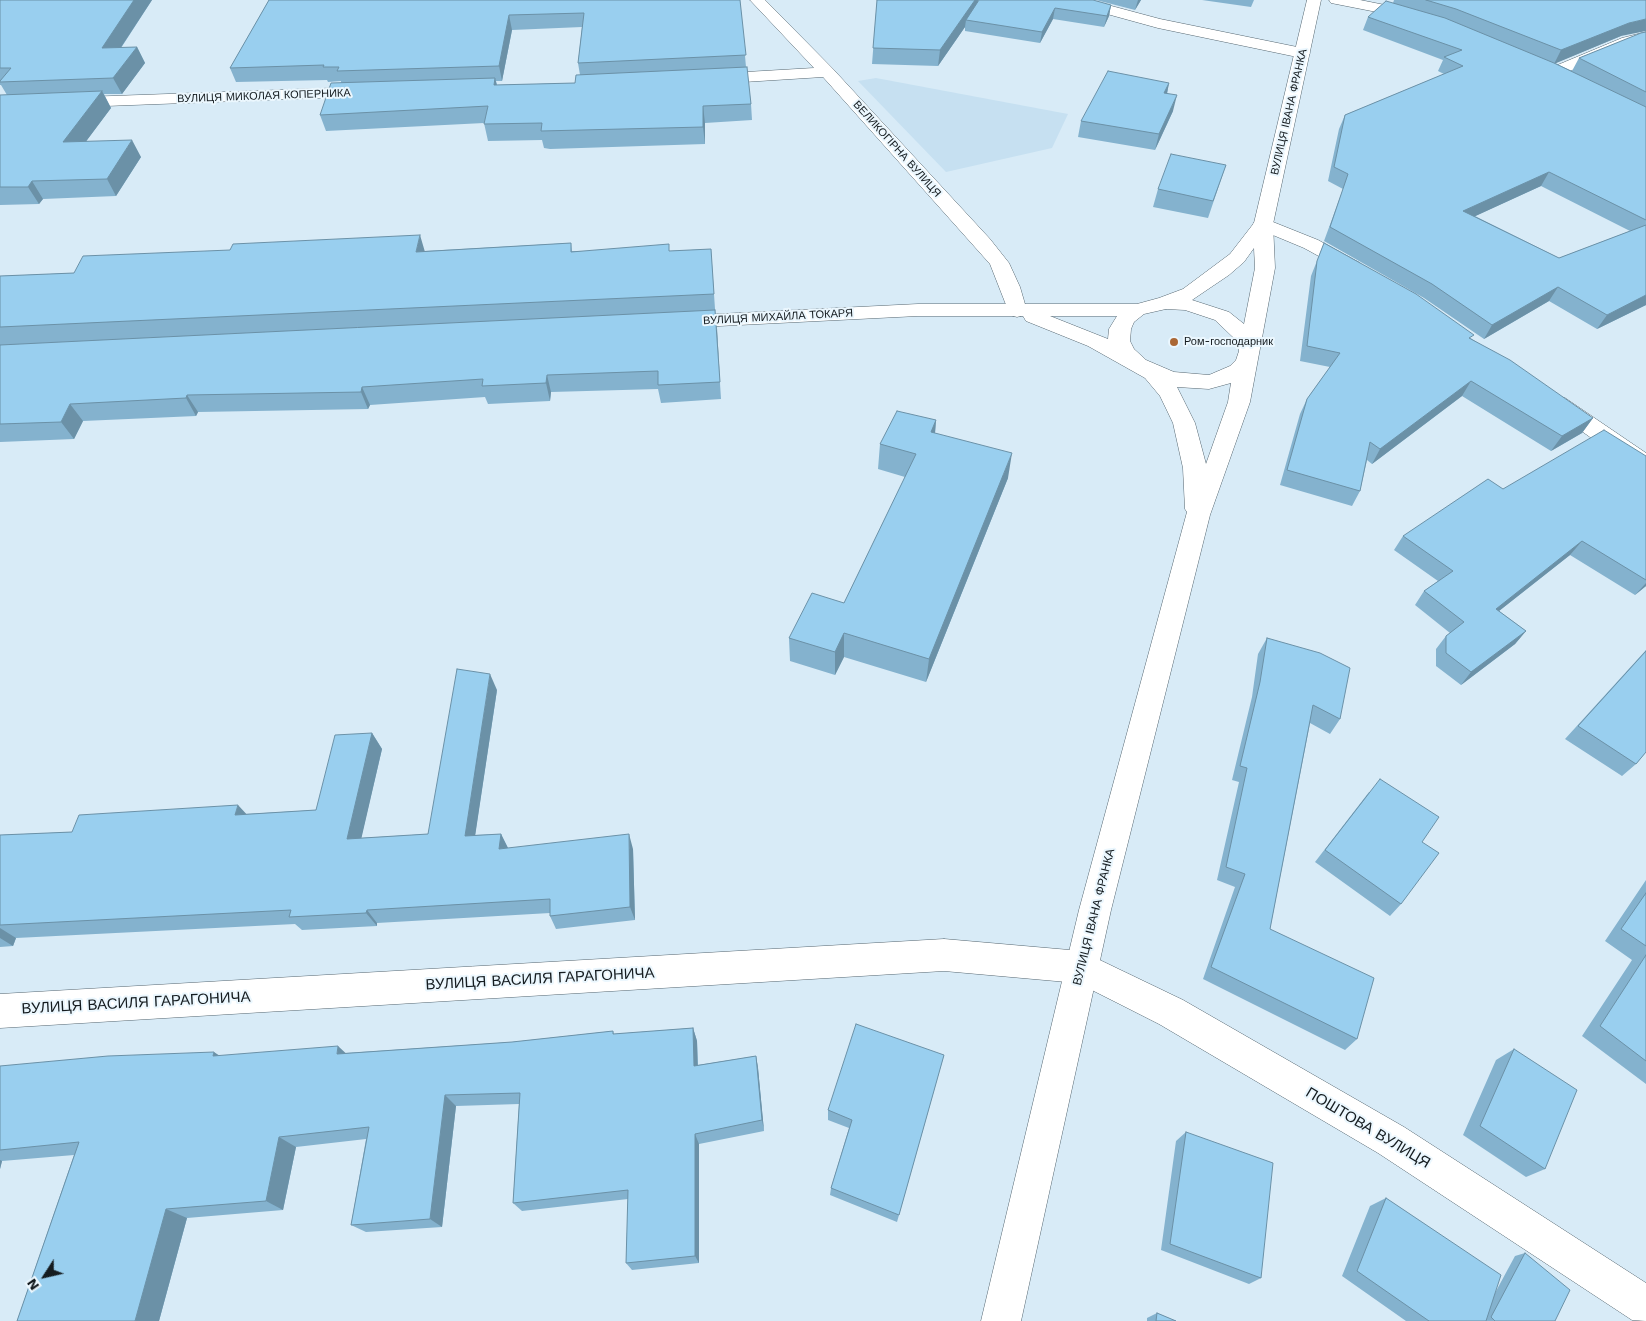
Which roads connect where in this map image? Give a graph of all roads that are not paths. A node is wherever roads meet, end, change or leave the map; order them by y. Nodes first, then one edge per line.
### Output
1 (757, 0) edge
2 (1072, 0) edge
3 (1314, 0) edge
4 (1336, 0) edge
5 (1427, 21) edge
6 (1646, 37) edge
7 (1302, 53) junction
8 (1536, 65) edge
9 (827, 72) junction
10 (1554, 72) junction
11 (695, 80) edge
12 (1571, 81) edge
13 (378, 92) edge
14 (0, 105) edge
15 (1263, 224) junction
16 (1373, 279) edge
17 (1166, 303) junction
18 (1137, 310) junction
19 (1017, 311) junction
20 (658, 322) edge
21 (1248, 356) junction
22 (1146, 369) junction
23 (1538, 389) edge
24 (1646, 465) edge
25 (1198, 515) junction
26 (1081, 967) junction
27 (0, 1011) edge
28 (1644, 1298) edge
29 (1001, 1321) edge

1 - 9 street, ВЕЛИКОГІРНА ВУЛИЦЯ
2 - 7 street
3 - 7 street, ВУЛИЦЯ ІВАНА ФРАНКА
4 - 5 street
6 - 10 street
7 - 15 street, ВУЛИЦЯ ІВАНА ФРАНКА
8 - 10 street
9 - 11 street
9 - 19 street, ВЕЛИКОГІРНА ВУЛИЦЯ
10 - 12 street
13 - 14 street, ВУЛИЦЯ МИКОЛАЯ КОПЕРНИКА
15 - 16 street
15 - 17 street, ВУЛИЦЯ ІВАНА ФРАНКА
15 - 21 street, ВУЛИЦЯ ІВАНА ФРАНКА
17 - 18 street
17 - 21 street
18 - 19 street, ВУЛИЦЯ МИХАЙЛА ТОКАРЯ
18 - 22 street
19 - 20 street, ВУЛИЦЯ МИХАЙЛА ТОКАРЯ
19 - 22 street, ВУЛИЦЯ МИХАЙЛА ТОКАРЯ
21 - 22 street
21 - 25 street, ВУЛИЦЯ ІВАНА ФРАНКА
22 - 25 street, ВУЛИЦЯ ІВАНА ФРАНКА
23 - 24 street
25 - 26 street, ВУЛИЦЯ ІВАНА ФРАНКА
26 - 27 street, ВУЛИЦЯ ВАСИЛЯ ГАРАГОНИЧА
26 - 28 street, ПОШТОВА ВУЛИЦЯ
26 - 29 street, ВУЛИЦЯ ІВАНА ФРАНКА

